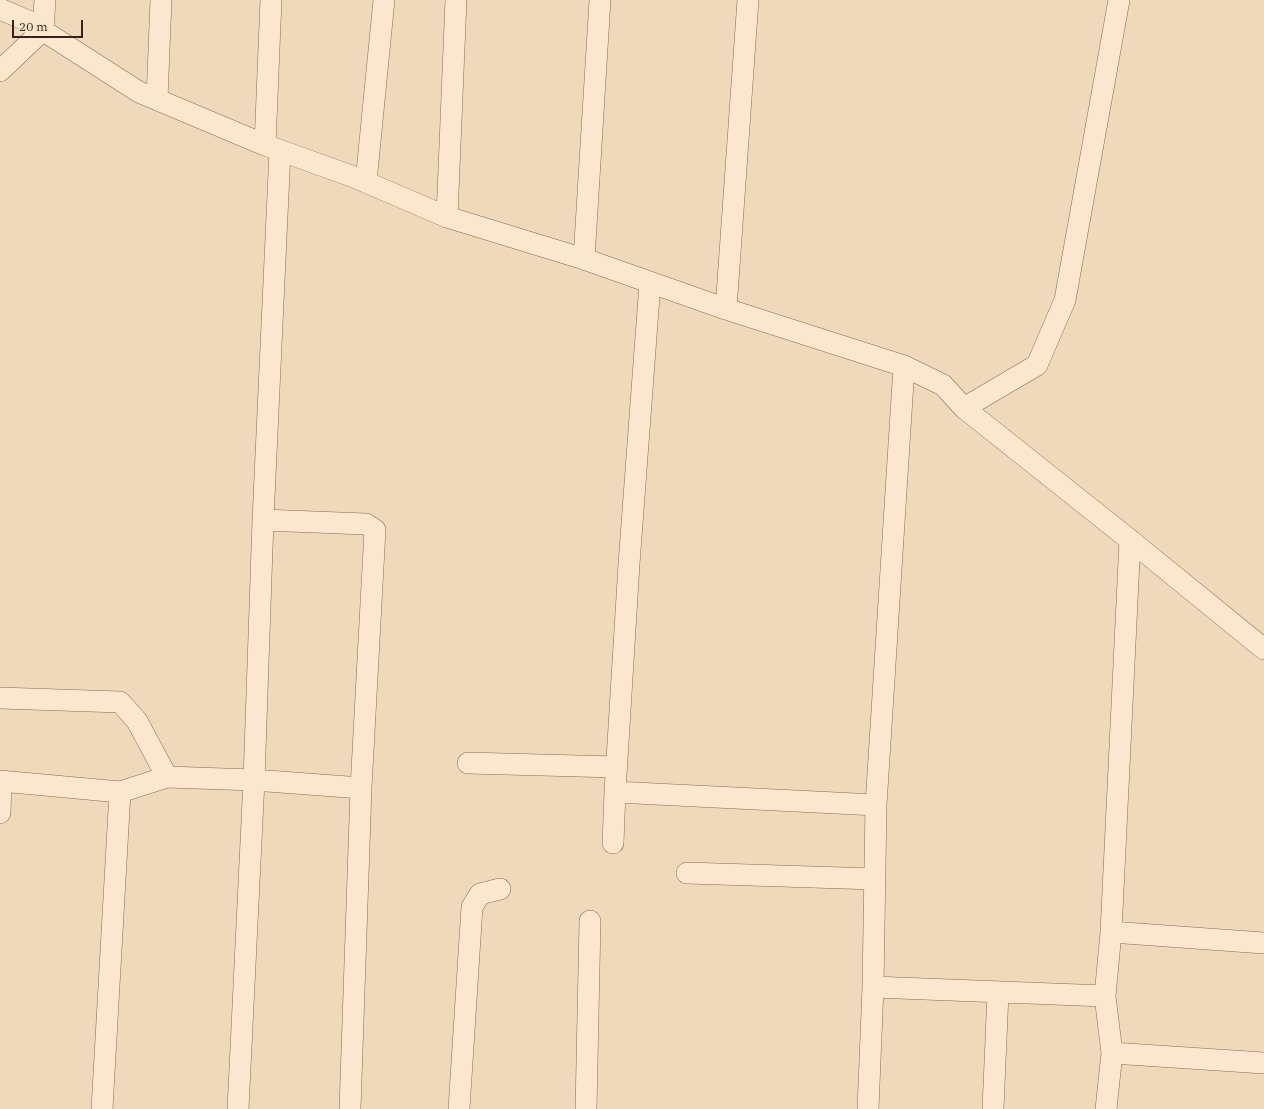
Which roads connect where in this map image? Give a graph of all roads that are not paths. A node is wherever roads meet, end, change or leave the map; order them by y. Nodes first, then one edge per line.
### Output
1 (45, 0) edge
2 (162, 0) edge
3 (271, 0) edge
4 (384, 0) edge
5 (456, 0) edge
6 (600, 0) edge
7 (748, 0) edge
8 (1119, 0) edge
9 (0, 9) edge
10 (43, 30) junction
11 (0, 71) edge
12 (157, 100) junction
13 (273, 148) junction
14 (366, 182) junction
15 (447, 217) junction
16 (584, 259) junction
17 (650, 283) junction
18 (726, 309) junction
19 (904, 366) junction
20 (964, 408) junction
21 (263, 520) junction
22 (1130, 540) junction
23 (1264, 649) edge
24 (0, 698) edge
25 (468, 763) dead end
26 (616, 767) junction
27 (167, 777) junction
28 (254, 780) junction
29 (1, 781) edge
30 (361, 788) junction
31 (120, 792) junction
32 (614, 792) junction
33 (876, 805) junction
34 (0, 813) edge
35 (613, 843) dead end
36 (687, 873) dead end
37 (875, 879) junction
38 (500, 889) dead end
39 (590, 921) dead end
40 (1111, 932) junction
41 (1264, 943) edge
42 (873, 987) junction
43 (998, 993) junction
44 (1105, 996) junction
45 (1112, 1053) junction
46 (1264, 1063) edge
47 (102, 1109) edge
48 (238, 1109) edge
49 (350, 1109) edge
50 (459, 1109) edge
51 (586, 1109) edge
52 (868, 1109) edge
53 (993, 1109) edge
54 (1106, 1109) edge

1 - 10 street
2 - 12 street
3 - 13 street
4 - 14 street
5 - 15 street
6 - 16 street
7 - 18 street
8 - 20 street
9 - 10 street
10 - 11 street
10 - 12 street
12 - 13 street
13 - 14 street
13 - 21 street
14 - 15 street
15 - 16 street
16 - 17 street
17 - 18 street
17 - 26 street
18 - 19 street
19 - 20 street
19 - 33 street
20 - 22 street
21 - 28 street
21 - 30 street
22 - 23 street
22 - 40 street
24 - 27 street
25 - 26 street
26 - 32 street
27 - 28 street
27 - 31 street
28 - 30 street
28 - 48 street
29 - 31 street
29 - 34 street
30 - 49 street
31 - 47 street
32 - 33 street
32 - 35 street
33 - 37 street
36 - 37 street
37 - 42 street
38 - 50 street
39 - 51 street
40 - 41 street
40 - 44 street
42 - 43 street
42 - 52 street
43 - 44 street
43 - 53 street
44 - 45 street
45 - 46 street
45 - 54 street

